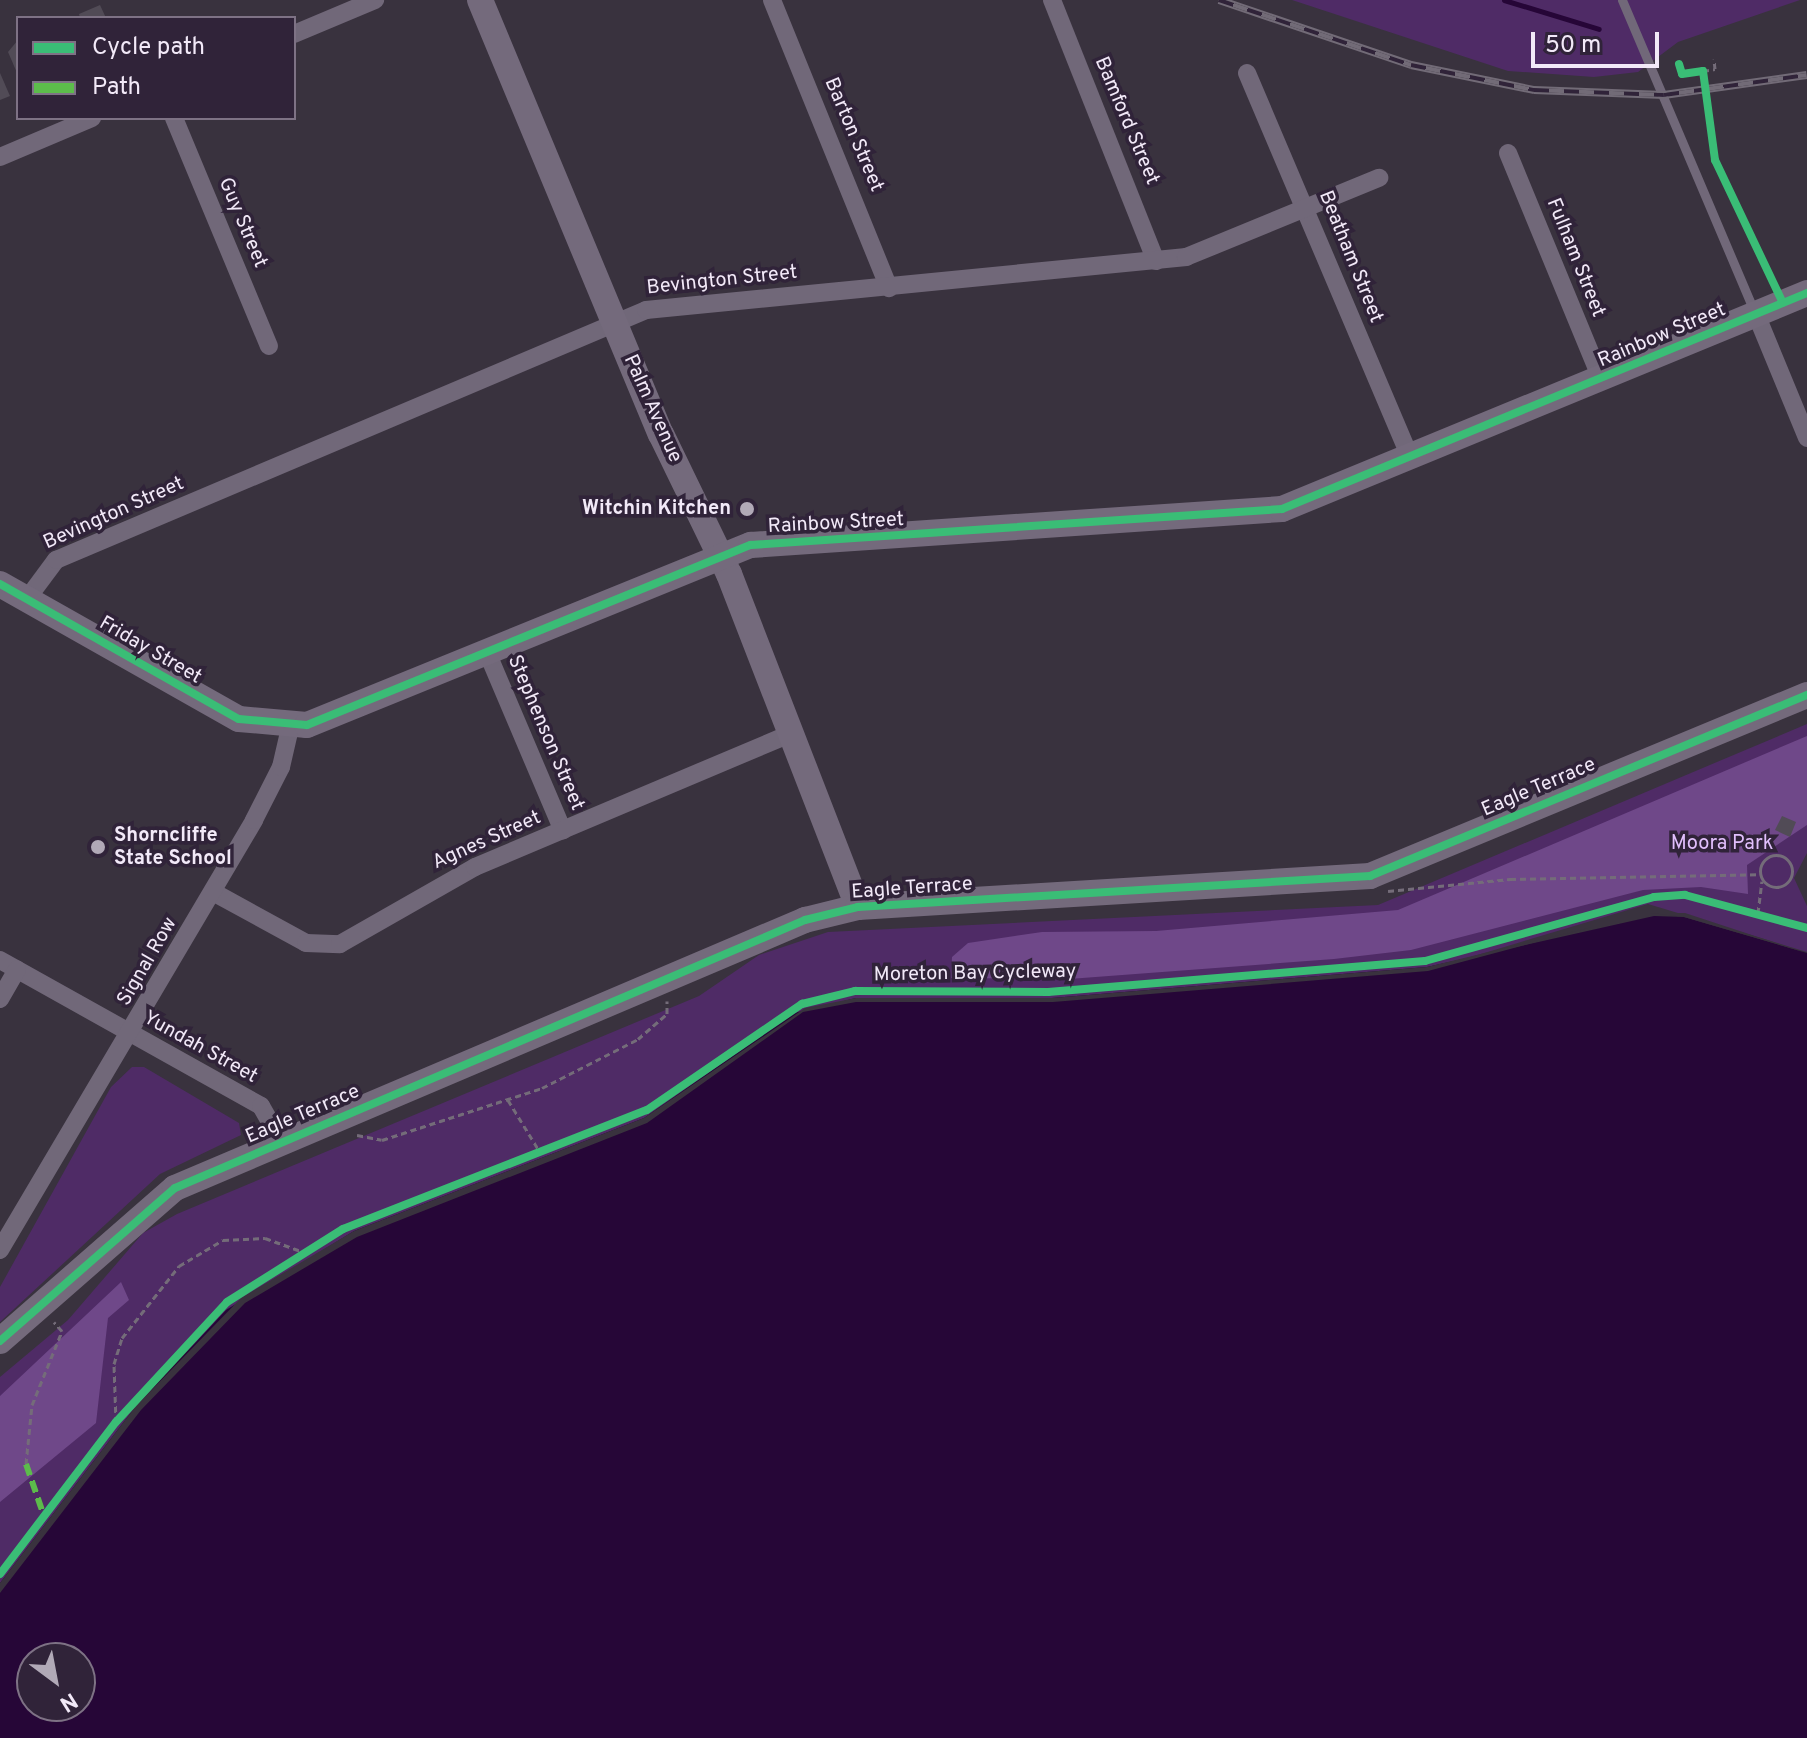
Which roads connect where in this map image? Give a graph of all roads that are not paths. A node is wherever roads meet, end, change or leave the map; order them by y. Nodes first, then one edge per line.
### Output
1 (375, 0) edge
2 (480, 0) edge
3 (772, 0) edge
4 (1052, 0) edge
5 (1622, 0) edge
6 (296, 33) edge
7 (1247, 73) dead end
8 (87, 120) edge
9 (175, 120) edge
10 (1508, 153) dead end
11 (0, 157) edge
12 (1379, 178) dead end
13 (1307, 211) junction
14 (1156, 261) junction
15 (889, 288) junction
16 (1807, 293) edge
17 (1756, 314) junction
18 (616, 324) junction
19 (269, 346) dead end
20 (1601, 379) junction
21 (1807, 438) edge
22 (1411, 459) junction
23 (720, 554) junction
24 (0, 584) edge
25 (27, 599) junction
26 (487, 652) junction
27 (1807, 695) edge
28 (290, 728) junction
29 (787, 735) junction
30 (563, 831) junction
31 (213, 892) junction
32 (858, 907) junction
33 (0, 960) edge
34 (17, 970) junction
35 (0, 999) edge
36 (128, 1034) junction
37 (281, 1141) junction
38 (0, 1250) edge
39 (0, 1341) edge

1 - 6 street
2 - 18 street, Palm Avenue
3 - 15 street, Barton Street
4 - 14 street, Bamford Street
5 - 17 lane
7 - 13 street, Beatham Street
8 - 11 street
9 - 19 street, Guy Street
10 - 20 street, Fulham Street
12 - 13 street, Bevington Street
13 - 14 street, Bevington Street
13 - 22 street, Beatham Street
14 - 15 street, Bevington Street
15 - 18 street, Bevington Street
16 - 17 street, Rainbow Street
17 - 20 street, Rainbow Street
17 - 21 street
18 - 23 street, Palm Avenue
18 - 25 street, Bevington Street
20 - 22 street, Rainbow Street
22 - 23 street, Rainbow Street
23 - 26 street, Rainbow Street
23 - 29 street, Palm Avenue
24 - 25 street, Friday Street
25 - 28 street, Friday Street
26 - 28 street, Rainbow Street
26 - 30 street, Stephenson Street
27 - 32 street, Eagle Terrace
28 - 31 street, Signal Row
29 - 30 street, Agnes Street
29 - 32 street, Palm Avenue
30 - 31 street, Agnes Street
31 - 36 street, Signal Row
32 - 37 street, Eagle Terrace
33 - 34 street, Yundah Street
34 - 35 street
34 - 36 street, Yundah Street
36 - 37 street, Yundah Street
36 - 38 street, Signal Row
37 - 39 street, Eagle Terrace

